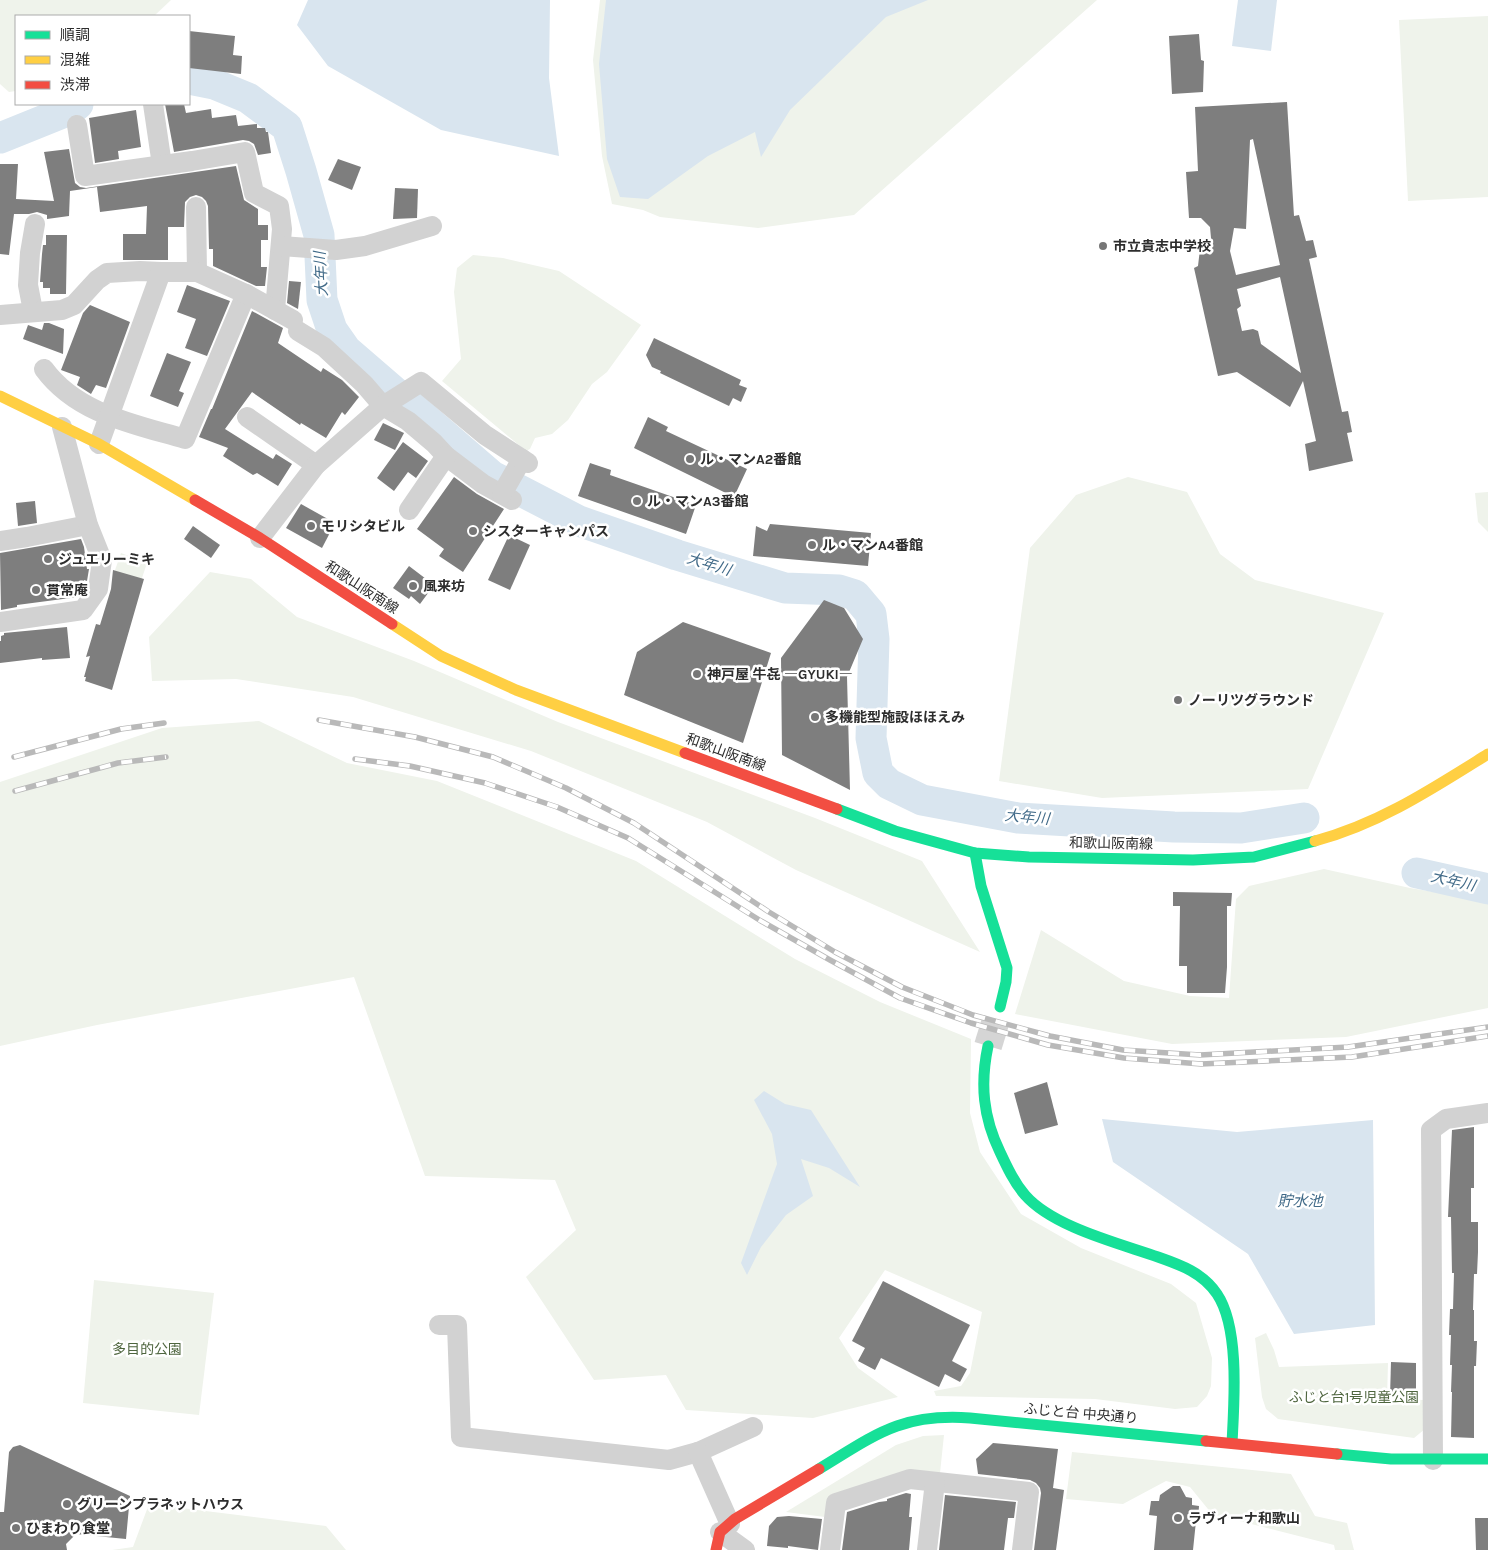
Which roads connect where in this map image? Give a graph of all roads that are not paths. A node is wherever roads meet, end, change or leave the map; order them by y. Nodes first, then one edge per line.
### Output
1 (153, 105) edge
2 (77, 125) dead end
3 (162, 165) junction
4 (196, 207) dead end
5 (35, 224) dead end
6 (432, 226) dead end
7 (281, 246) junction
8 (161, 272) junction
9 (197, 272) junction
10 (246, 294) junction
11 (275, 310) junction
12 (33, 312) junction
13 (0, 315) edge
14 (44, 369) dead end
15 (2, 398) edge
16 (386, 404) junction
17 (108, 416) junction
18 (247, 417) dead end
19 (62, 427) junction
20 (99, 444) junction
21 (446, 456) junction
22 (316, 465) junction
23 (409, 510) dead end
24 (88, 524) junction
25 (260, 538) junction
26 (0, 541) edge
27 (0, 622) edge
28 (1488, 754) edge
29 (975, 853) junction
30 (1000, 1007) tunnel mouth
31 (988, 1046) tunnel mouth
32 (1488, 1113) edge
33 (439, 1325) dead end
34 (753, 1427) dead end
35 (1232, 1442) junction
36 (698, 1452) junction
37 (1488, 1459) edge
38 (1433, 1460) junction
39 (935, 1482) junction
40 (722, 1535) edge
41 (746, 1550) edge
42 (830, 1550) edge
43 (927, 1550) edge
44 (1022, 1550) edge

1 - 3 street
2 - 3 street
3 - 7 street
4 - 9 street
5 - 12 street
6 - 7 street
7 - 11 street
8 - 9 street
8 - 12 street
8 - 17 street
9 - 10 street
10 - 11 street
10 - 17 street
11 - 16 street
12 - 13 street
14 - 17 street
15 - 19 main road, 和歌山阪南線
16 - 21 street
16 - 21 street
16 - 22 street
17 - 20 street
18 - 22 street
19 - 20 main road, 和歌山阪南線
19 - 24 street
20 - 25 main road, 和歌山阪南線
21 - 23 street
22 - 25 street
24 - 26 street
24 - 27 street
25 - 29 main road, 和歌山阪南線
28 - 29 main road, 和歌山阪南線
29 - 30 main road
31 - 35 main road
32 - 38 street
33 - 36 street
34 - 36 street
35 - 38 main road, ふじと台 中央通り
35 - 40 main road, ふじと台 中央通り
36 - 40 street
37 - 38 main road, ふじと台 中央通り
39 - 42 street
39 - 43 street
39 - 44 street
40 - 41 street

